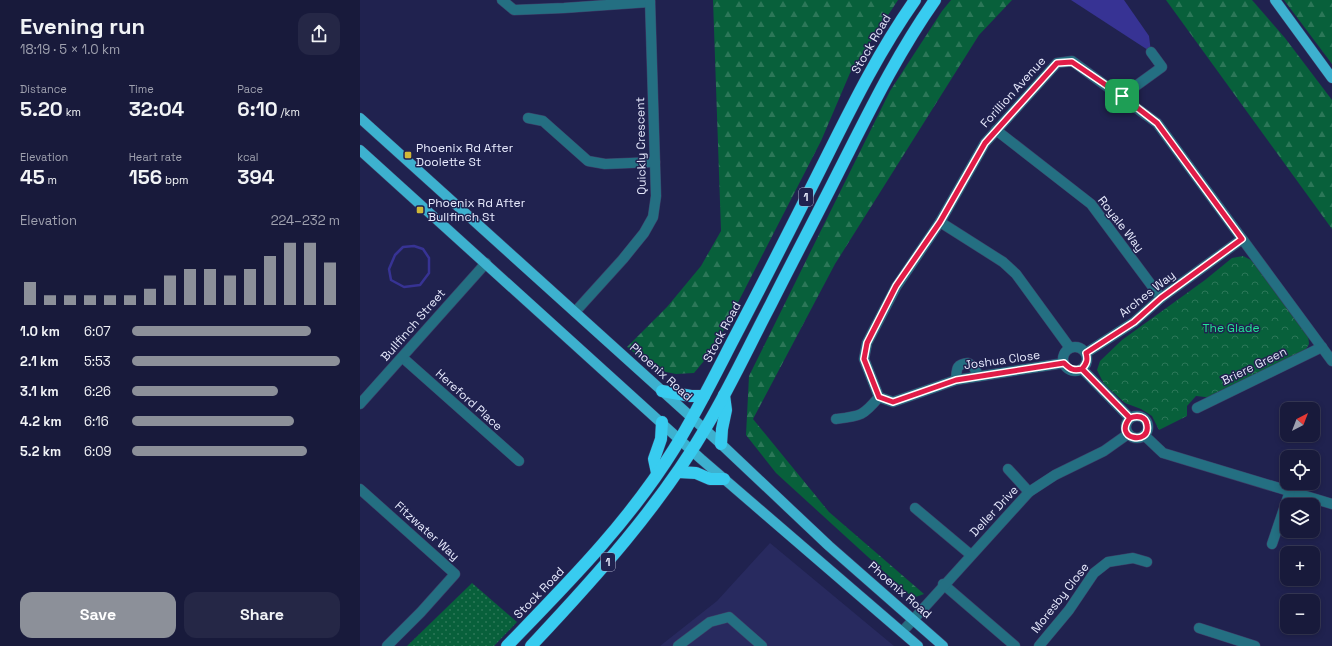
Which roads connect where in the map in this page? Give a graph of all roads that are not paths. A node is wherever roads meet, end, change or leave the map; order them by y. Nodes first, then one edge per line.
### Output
1 (502, 0) edge
2 (915, 0) edge
3 (935, 0) edge
4 (1274, 0) edge
5 (650, 1) edge
6 (1151, 52) dead end
7 (1332, 78) edge
8 (1122, 96) junction
9 (360, 118) edge
10 (528, 118) dead end
11 (996, 130) junction
12 (360, 150) edge
13 (656, 162) junction
14 (940, 222) junction
15 (1242, 239) junction
16 (486, 263) junction
17 (1161, 298) junction
18 (575, 312) junction
19 (1322, 347) junction
20 (1070, 348) junction
21 (1086, 353) junction
22 (402, 358) junction
23 (1332, 361) edge
24 (1064, 363) junction
25 (1082, 369) junction
26 (980, 376) junction
27 (956, 380) junction
28 (662, 391) junction
29 (724, 395) junction
30 (704, 396) junction
31 (879, 397) junction
32 (360, 404) edge
33 (1197, 408) dead end
34 (692, 418) junction
35 (1130, 418) junction
36 (836, 419) dead end
37 (662, 422) junction
38 (704, 429) junction
39 (1128, 434) junction
40 (1144, 435) junction
41 (680, 439) junction
42 (721, 444) junction
43 (692, 450) junction
44 (519, 461) dead end
45 (1008, 469) dead end
46 (678, 472) junction
47 (658, 473) junction
48 (724, 480) junction
49 (360, 489) edge
50 (1290, 491) junction
51 (1028, 492) junction
52 (1332, 504) edge
53 (915, 508) dead end
54 (1272, 544) dead end
55 (971, 555) junction
56 (1147, 562) dead end
57 (944, 584) junction
58 (913, 618) junction
59 (1200, 628) dead end
60 (902, 632) junction
61 (387, 646) edge
62 (507, 646) edge
63 (531, 646) edge
64 (678, 646) edge
65 (762, 646) edge
66 (918, 646) edge
67 (943, 646) edge
68 (1015, 646) edge
69 (1039, 646) edge
70 (1255, 646) edge

1 - 5 street
2 - 30 highway, Stock Road / 1
3 - 29 highway, 1
4 - 7 main road
5 - 13 street, Quickly Crescent
6 - 8 street
8 - 11 street, Forillion Avenue
8 - 15 street, Forillion Avenue
9 - 18 main road, Phoenix Road
10 - 13 street
11 - 14 street, Forillion Avenue
11 - 17 street, Royale Way
12 - 16 main road
13 - 18 street, Quickly Crescent
14 - 20 street
14 - 31 street, Forillion Avenue
15 - 17 street, Arches Way
15 - 19 street, Forillion Avenue
16 - 22 street, Bullfinch Street
16 - 37 main road
17 - 21 street, Arches Way
18 - 28 main road, Phoenix Road
19 - 23 street, Forillion Avenue
19 - 33 street, Briere Green
20 - 21 street
20 - 24 street
21 - 25 street
22 - 32 street, Bullfinch Street
22 - 44 street, Hereford Place
24 - 25 street
24 - 26 street, Joshua Close
25 - 35 street
26 - 27 street, Joshua Close
26 - 27 street
27 - 31 street, Joshua Close
28 - 30 highway
28 - 34 main road, Phoenix Road
29 - 38 highway, 1
29 - 42 highway
30 - 34 highway, Stock Road / 1
31 - 36 street
34 - 38 main road, Phoenix Road
34 - 41 highway, Stock Road / 1
35 - 39 street
35 - 40 street
37 - 41 main road
37 - 47 highway
38 - 42 main road, Phoenix Road
38 - 43 highway, 1
39 - 40 street
39 - 51 street, Deller Drive
40 - 50 street
41 - 43 main road
41 - 47 highway, Stock Road / 1
42 - 58 main road, Phoenix Road
43 - 46 highway, 1
43 - 48 main road
45 - 51 street
46 - 48 highway
46 - 63 highway, 1
47 - 62 highway, Stock Road / 1
48 - 60 main road
49 - 61 street, Fitzwater Way
50 - 52 street
50 - 54 street
51 - 55 street, Deller Drive
53 - 55 street
55 - 57 street, Deller Drive
56 - 69 street, Moresby Close
57 - 58 street, Deller Drive
57 - 68 street
58 - 60 street, Deller Drive
58 - 67 main road, Phoenix Road
59 - 70 street
60 - 66 main road
64 - 65 street

